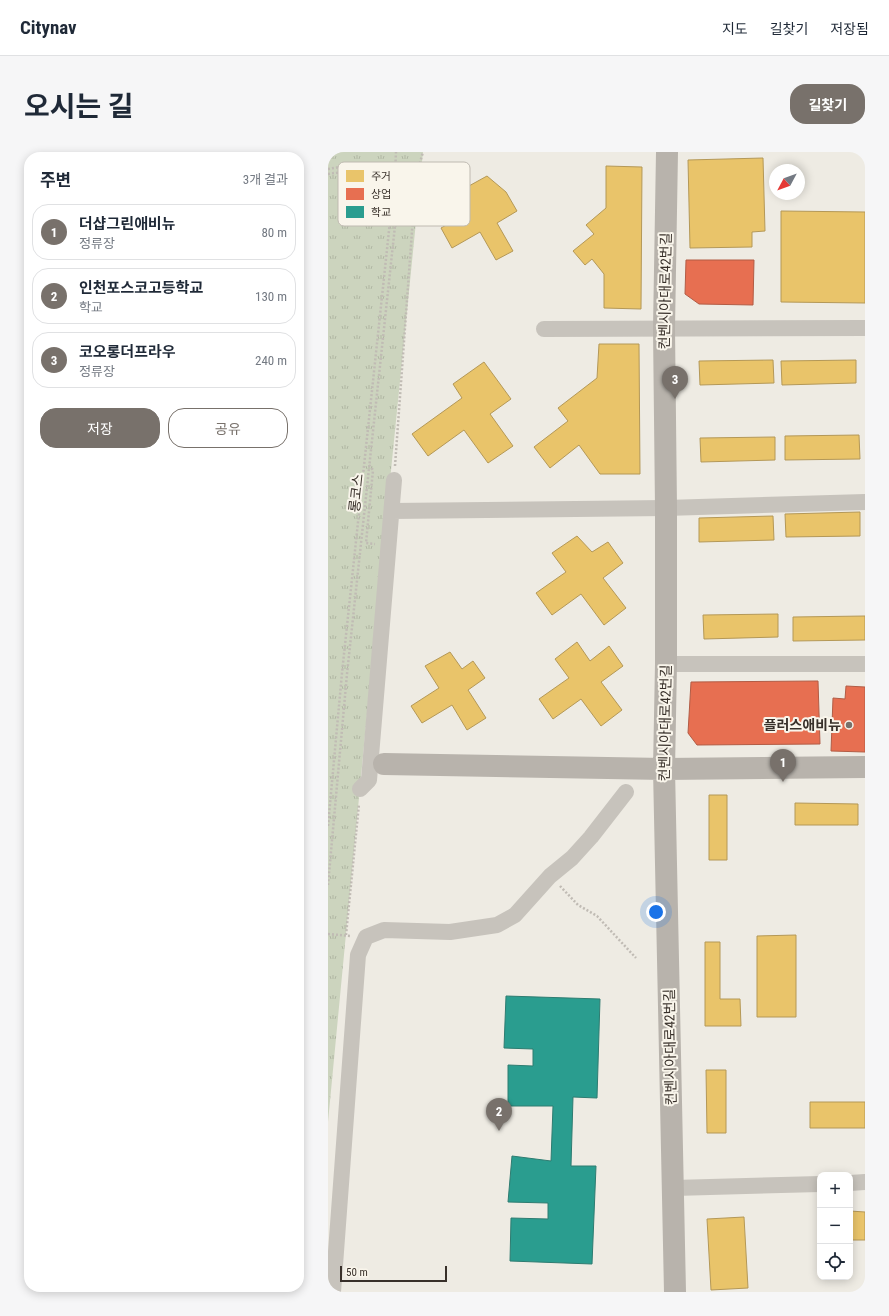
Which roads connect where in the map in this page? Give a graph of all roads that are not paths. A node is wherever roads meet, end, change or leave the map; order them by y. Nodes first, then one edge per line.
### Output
1 (667, 152) edge
2 (865, 328) edge
3 (544, 329) dead end
4 (664, 329) junction
5 (394, 480) road end
6 (865, 502) edge
7 (666, 508) junction
8 (392, 512) junction
9 (666, 664) junction
10 (865, 664) edge
11 (384, 764) dead end
12 (865, 767) edge
13 (664, 770) junction
14 (360, 789) road end
15 (626, 792) dead end
16 (865, 1182) edge
17 (853, 1183) edge
18 (817, 1184) edge
19 (674, 1188) junction
20 (333, 1292) edge
21 (675, 1292) edge

1 - 4 street, 컨벤시아대로42번길
2 - 4 street
3 - 4 street
4 - 7 street, 컨벤시아대로42번길
5 - 8 street
6 - 7 street
7 - 8 street
7 - 9 street, 컨벤시아대로42번길
8 - 14 street
9 - 10 street
9 - 13 street, 컨벤시아대로42번길
11 - 13 street
12 - 13 street
13 - 19 street, 컨벤시아대로42번길
15 - 20 street
16 - 17 street
18 - 19 street
19 - 21 street, 컨벤시아대로42번길

